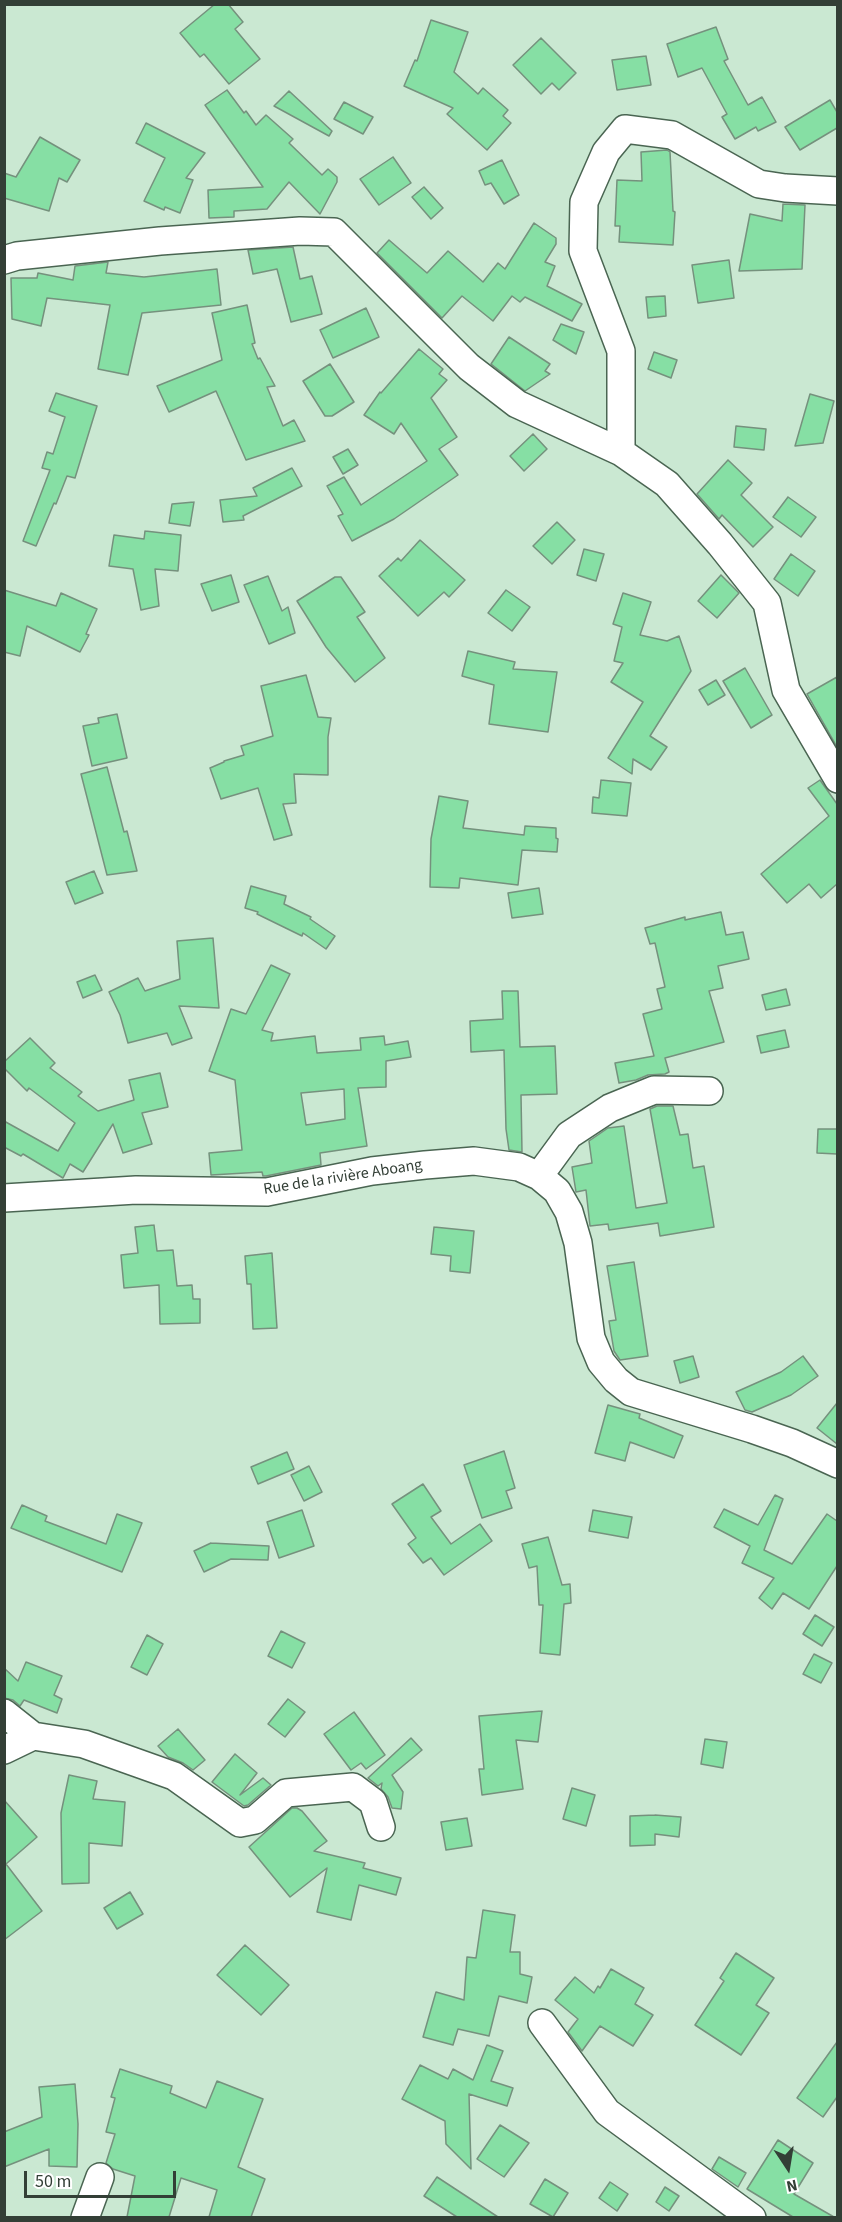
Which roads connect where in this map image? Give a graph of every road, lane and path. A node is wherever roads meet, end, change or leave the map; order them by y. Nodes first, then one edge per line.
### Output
1 (837, 191) edge
2 (4, 260) edge
3 (621, 452) junction
4 (837, 779) edge
5 (709, 1091) dead end
6 (539, 1176) junction
7 (4, 1198) edge
8 (837, 1464) edge
9 (4, 1713) edge
10 (33, 1736) junction
11 (4, 1750) edge
12 (381, 1827) dead end
13 (542, 2023) dead end
14 (100, 2177) dead end
15 (85, 2217) edge
16 (752, 2217) edge

1 - 3 street
2 - 3 street
3 - 4 street
5 - 6 street
6 - 7 street, Rue de la rivière Aboang
6 - 8 street, Rue de la rivière Aboang
9 - 10 street
10 - 11 street
10 - 12 street
13 - 16 street
14 - 15 street

